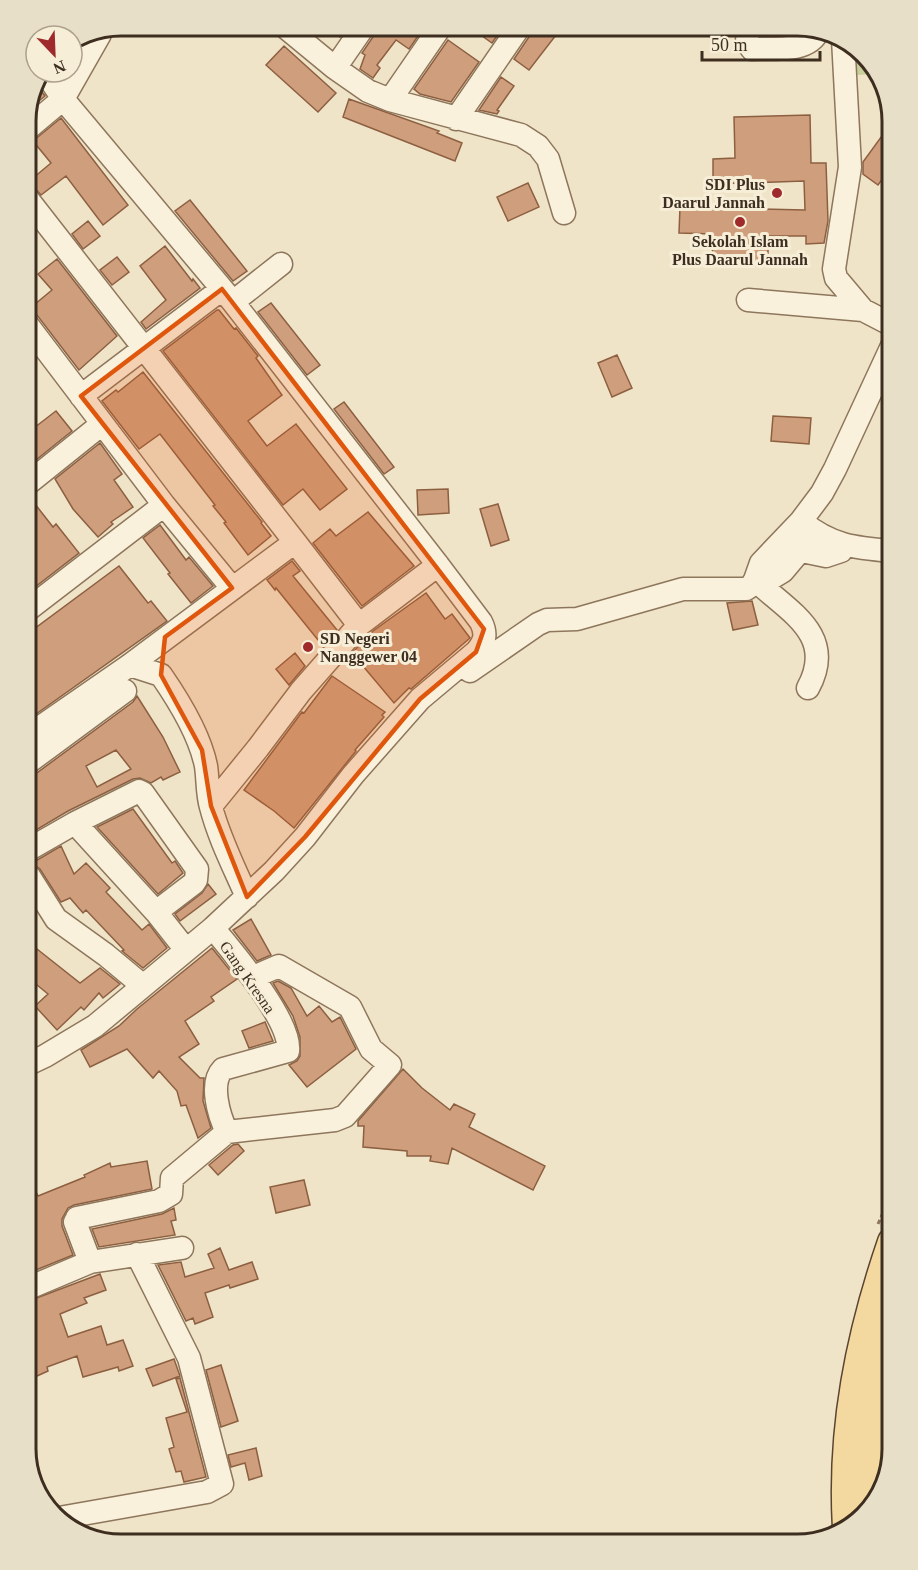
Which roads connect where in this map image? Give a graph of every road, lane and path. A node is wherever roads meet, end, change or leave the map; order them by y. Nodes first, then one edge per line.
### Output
1 (296, 36) edge
2 (357, 36) edge
3 (434, 36) edge
4 (513, 36) edge
5 (747, 36) edge
6 (813, 38) edge
7 (97, 39) edge
8 (844, 50) edge
9 (335, 68) junction
10 (53, 84) edge
11 (63, 99) junction
12 (390, 100) junction
13 (456, 119) junction
14 (36, 122) edge
15 (36, 210) edge
16 (564, 213) dead end
17 (281, 264) dead end
18 (228, 296) junction
19 (748, 300) dead end
20 (863, 310) junction
21 (882, 320) edge
22 (36, 346) edge
23 (144, 349) junction
24 (882, 367) edge
25 (81, 396) junction
26 (102, 424) junction
27 (36, 477) edge
28 (164, 505) junction
29 (808, 527) junction
30 (295, 542) junction
31 (844, 545) junction
32 (882, 550) edge
33 (802, 551) junction
34 (438, 565) junction
35 (754, 585) junction
36 (232, 588) junction
37 (36, 603) edge
38 (359, 625) junction
39 (165, 637) junction
40 (130, 665) junction
41 (161, 675) junction
42 (445, 676) junction
43 (808, 688) dead end
44 (125, 691) dead end
45 (36, 730) edge
46 (36, 757) edge
47 (211, 806) junction
48 (75, 823) junction
49 (36, 845) edge
50 (36, 887) edge
51 (247, 897) junction
52 (156, 912) junction
53 (213, 928) junction
54 (186, 950) junction
55 (253, 977) junction
56 (142, 986) junction
57 (36, 1060) edge
58 (227, 1132) junction
59 (182, 1248) dead end
60 (137, 1254) junction
61 (90, 1262) junction
62 (882, 1272) edge
63 (36, 1285) edge
64 (882, 1354) edge
65 (870, 1426) edge
66 (867, 1499) edge
67 (69, 1516) edge
68 (846, 1519) edge

1 - 9 street
2 - 9 street
3 - 12 street
4 - 13 street
5 - 6 street
7 - 11 street
8 - 20 street
9 - 12 street
10 - 11 street
11 - 14 street
11 - 18 street
12 - 13 street
13 - 16 street
15 - 23 street
17 - 18 street
18 - 23 street
18 - 34 street
19 - 20 street
20 - 21 street
22 - 25 street
23 - 25 street
23 - 30 street
24 - 29 street
25 - 26 street
26 - 27 street
26 - 28 street
28 - 36 street
28 - 37 street
29 - 31 street
29 - 33 street
29 - 35 street
30 - 36 street
30 - 38 street
31 - 32 street
31 - 33 street
33 - 35 street
34 - 38 street
34 - 42 street
35 - 42 street
35 - 43 street
36 - 39 street
38 - 47 street
39 - 40 street
39 - 41 street
40 - 41 street
40 - 45 street
41 - 47 street
42 - 51 street
44 - 46 street
47 - 51 street
48 - 49 street
48 - 52 street
48 - 52 street
50 - 56 street
51 - 53 street
52 - 54 street
53 - 54 street
53 - 55 street, Gang Kresna
54 - 56 street
55 - 58 street, Gang Kresna
55 - 58 street
56 - 57 street
58 - 61 street
59 - 60 street
60 - 61 street
60 - 67 street
61 - 63 street
62 - 65 main road
64 - 65 main road
65 - 66 main road
65 - 68 main road

